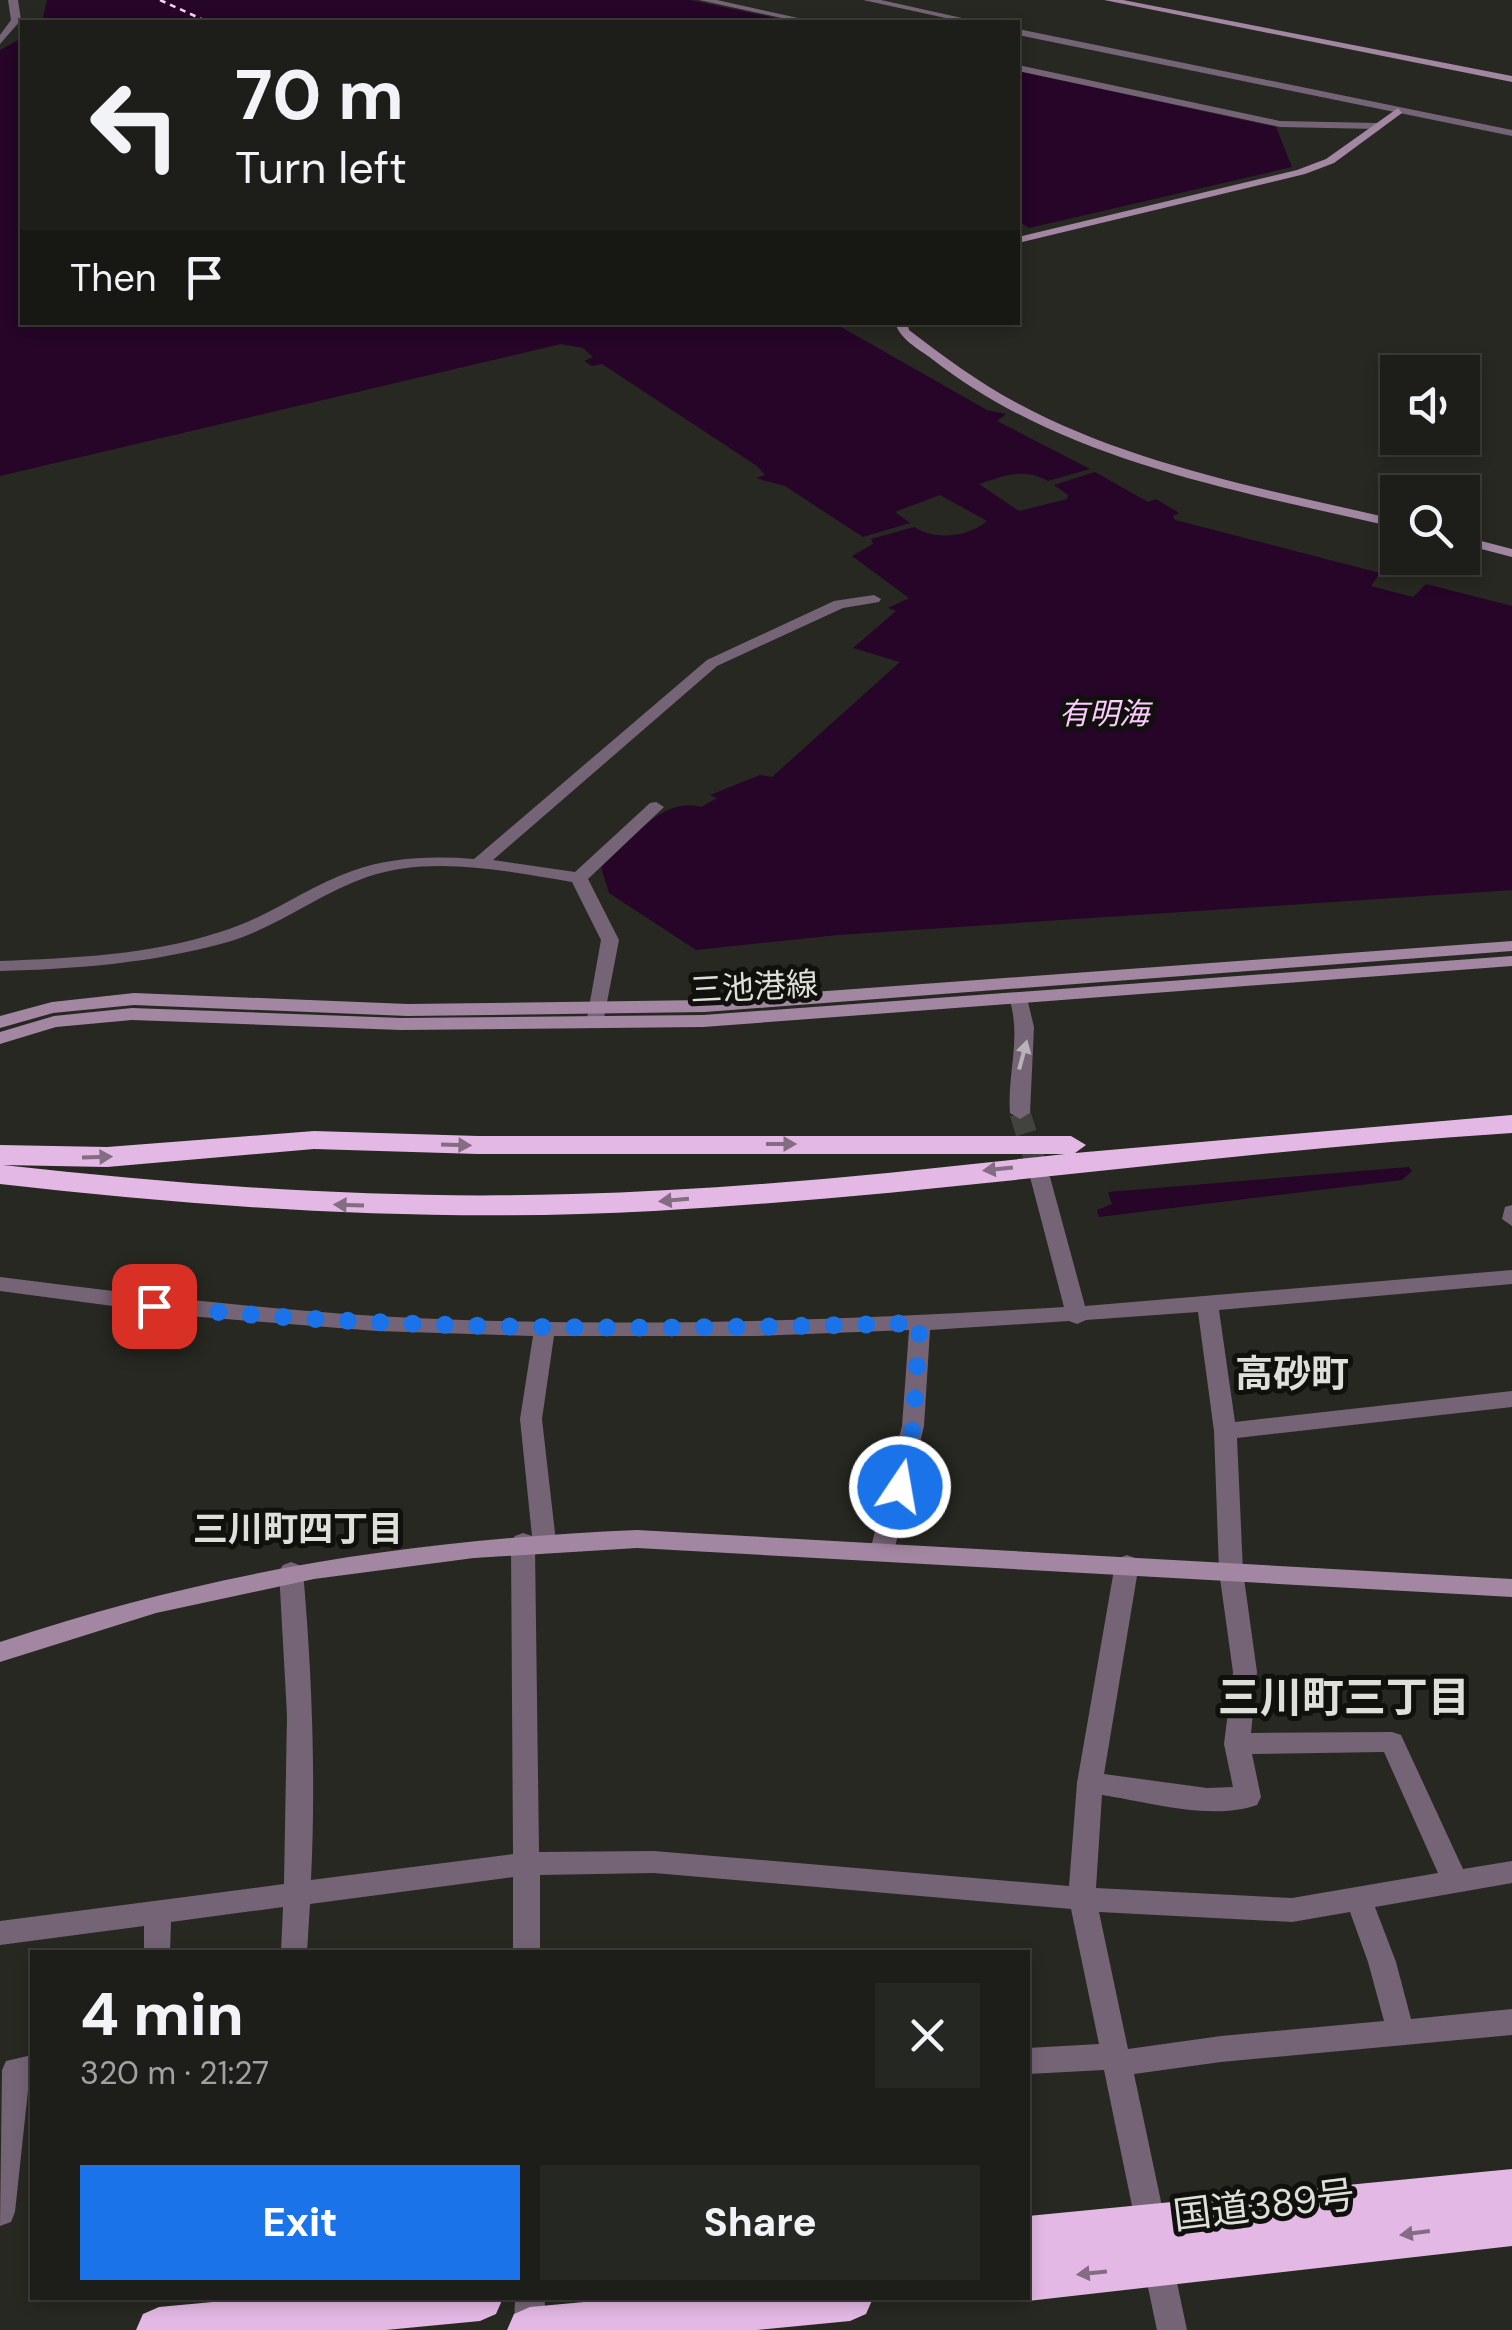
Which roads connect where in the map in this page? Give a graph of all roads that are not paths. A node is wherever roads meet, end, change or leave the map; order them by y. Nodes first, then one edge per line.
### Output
1 (13, 0) edge
2 (704, 0) edge
3 (868, 0) edge
4 (1109, 0) edge
5 (800, 20) edge
6 (965, 20) edge
7 (1020, 32) edge
8 (0, 41) edge
9 (1020, 68) edge
10 (1512, 79) edge
11 (1398, 111) junction
12 (1377, 126) junction
13 (1512, 133) edge
14 (1020, 240) edge
15 (902, 325) edge
16 (1380, 519) edge
17 (1480, 545) edge
18 (1512, 553) edge
19 (874, 599) dead end
20 (656, 807) dead end
21 (480, 863) junction
22 (579, 878) junction
23 (1512, 946) edge
24 (1512, 960) edge
25 (0, 966) edge
26 (1018, 998) junction
27 (596, 1017) junction
28 (0, 1022) edge
29 (0, 1038) edge
30 (1020, 1113) tunnel mouth
31 (1512, 1124) edge
32 (1268, 1141) junction
33 (0, 1156) edge
34 (0, 1174) edge
35 (1040, 1178) tunnel mouth
36 (1512, 1277) edge
37 (0, 1284) edge
38 (1208, 1307) junction
39 (1077, 1317) junction
40 (920, 1323) junction
41 (546, 1328) junction
42 (1512, 1399) edge
43 (1225, 1431) junction
44 (533, 1542) junction
45 (882, 1551) junction
46 (1128, 1564) junction
47 (291, 1571) junction
48 (1230, 1571) junction
49 (1512, 1588) edge
50 (0, 1652) edge
51 (1237, 1744) junction
52 (1090, 1783) junction
53 (524, 1864) junction
54 (1512, 1872) edge
55 (1456, 1882) junction
56 (298, 1897) junction
57 (1082, 1897) junction
58 (1358, 1901) junction
59 (158, 1914) junction
60 (0, 1934) edge
61 (157, 1950) edge
62 (294, 1950) edge
63 (527, 1950) edge
64 (1512, 2022) edge
65 (1401, 2032) junction
66 (1116, 2060) junction
67 (1030, 2061) edge
68 (30, 2068) edge
69 (1512, 2190) edge
70 (0, 2212) edge
71 (1512, 2224) edge
72 (1030, 2238) edge
73 (1155, 2246) junction
74 (1030, 2279) edge
75 (457, 2300) edge
76 (530, 2300) edge
77 (830, 2300) edge
78 (308, 2313) edge
79 (158, 2330) edge
80 (530, 2330) edge
81 (1172, 2330) edge

1 - 8 street
2 - 5 street
3 - 6 street
4 - 10 street
7 - 11 street
9 - 12 street
11 - 12 street
11 - 13 street
12 - 14 street
15 - 16 street
17 - 18 street
19 - 21 street
20 - 22 street
21 - 22 street
21 - 25 street
22 - 27 street
23 - 27 street, 三池港線
24 - 26 street, 三池港線
26 - 27 street, 三池港線
30 -> 26 street
27 - 28 street, 三池港線
27 - 29 street, 三池港線
31 - 32 highway
33 -> 32 highway
32 -> 34 highway
35 - 39 street
36 - 38 street
37 - 41 street
38 - 39 street
38 - 43 street
39 - 40 street
40 - 41 street
40 - 45 street
41 - 44 street
42 - 43 street
43 - 48 street
44 - 45 street
44 - 47 street
44 - 53 street
45 - 46 street
46 - 48 street
46 - 52 street
47 - 50 street
47 - 56 street
48 - 49 street
48 - 51 street
51 - 52 street
51 - 55 street
52 - 57 street
53 - 56 street
53 - 57 street
53 - 63 street
54 - 55 street
55 - 58 street
56 - 59 street
56 - 62 street
57 - 58 street
57 - 66 street
58 - 65 street
59 - 60 street
59 - 61 street
64 - 65 street
65 - 66 street
66 - 67 street
66 - 73 street
68 - 70 street
69 - 73 highway, 国道389号
71 -> 73 highway, 国道389号
72 - 73 highway, 国道389号
73 -> 74 highway, 国道389号
73 - 81 street
75 - 78 highway
76 - 80 street
77 - 80 highway
78 - 79 highway

